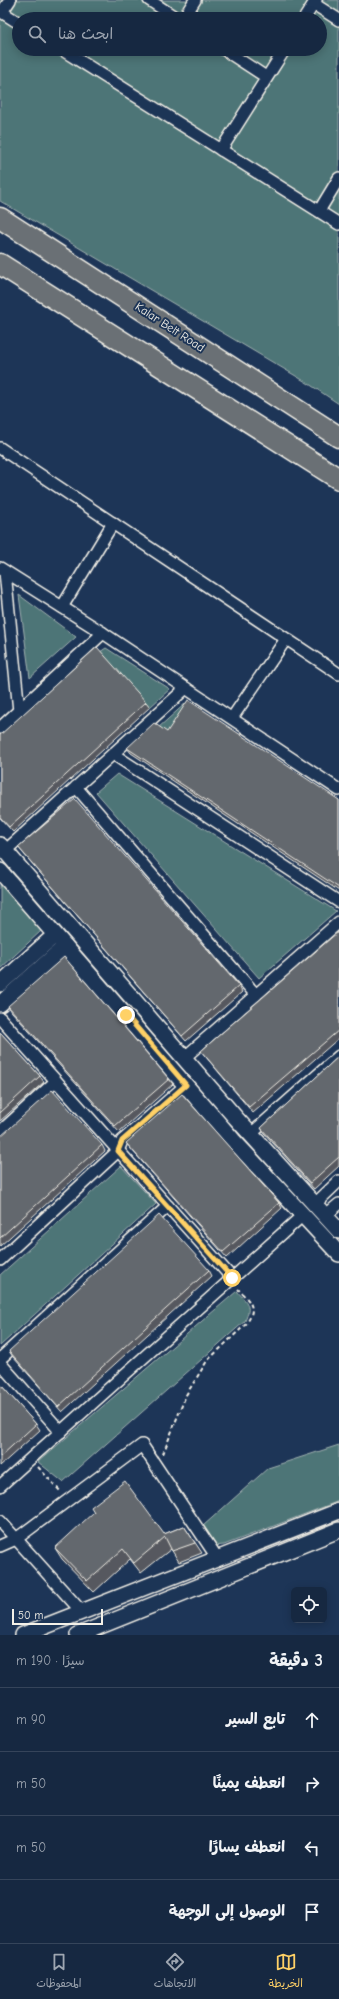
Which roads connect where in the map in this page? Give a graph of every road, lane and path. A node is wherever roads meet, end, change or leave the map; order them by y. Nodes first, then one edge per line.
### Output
1 (10, 0) edge
2 (149, 0) edge
3 (195, 0) edge
4 (315, 2) edge
5 (1, 11) edge
6 (167, 12) edge
7 (187, 12) edge
8 (309, 12) edge
9 (12, 18) edge
10 (339, 20) edge
11 (72, 56) edge
12 (233, 56) edge
13 (280, 56) edge
14 (266, 78) junction
15 (221, 150) junction
16 (339, 178) edge
17 (319, 211) junction
18 (0, 218) edge
19 (339, 224) edge
20 (0, 264) edge
21 (339, 437) edge
22 (0, 448) edge
23 (339, 479) edge
24 (113, 523) junction
25 (3, 570) edge
26 (62, 607) junction
27 (103, 633) junction
28 (286, 639) junction
29 (339, 674) edge
30 (186, 688) junction
31 (19, 710) junction
32 (232, 718) junction
33 (0, 728) edge
34 (113, 754) junction
35 (76, 787) junction
36 (339, 790) edge
37 (2, 848) edge
38 (0, 871) edge
39 (339, 902) edge
40 (339, 922) edge
41 (60, 940) junction
42 (0, 984) edge
43 (256, 995) junction
44 (0, 1004) edge
45 (0, 1018) edge
46 (339, 1056) edge
47 (184, 1058) junction
48 (56, 1081) junction
49 (186, 1085) junction
50 (0, 1132) edge
51 (251, 1134) junction
52 (118, 1151) junction
53 (339, 1182) edge
54 (315, 1204) junction
55 (339, 1204) edge
56 (168, 1206) junction
57 (303, 1215) junction
58 (326, 1216) junction
59 (339, 1230) edge
60 (339, 1254) edge
61 (0, 1260) edge
62 (231, 1280) junction
63 (0, 1359) edge
64 (0, 1363) edge
65 (61, 1432) junction
66 (30, 1459) junction
67 (158, 1469) junction
68 (0, 1486) edge
69 (69, 1500) junction
70 (339, 1511) edge
71 (0, 1521) edge
72 (339, 1530) edge
73 (16, 1540) junction
74 (0, 1546) edge
75 (218, 1559) junction
76 (198, 1566) junction
77 (206, 1583) junction
78 (82, 1612) junction
79 (23, 1635) edge
80 (78, 1635) edge

1 - 5 street
2 - 6 street
3 - 7 street
4 - 8 street
4 - 10 street
5 - 9 street
11 - 15 street
12 - 14 street
13 - 14 street
14 - 15 street
15 - 17 street
16 - 17 street
17 - 19 street
18 - 21 highway, Kalar Belt Road
20 - 23 highway
22 - 24 street
24 - 26 street
24 - 28 street
25 - 26 street
25 - 31 street
26 - 27 street
27 - 30 street
27 - 31 street
28 - 29 street
28 - 32 street
30 - 32 street
30 - 34 street
31 - 33 street
32 - 36 street
34 - 35 street
34 - 39 street
35 - 37 street
35 - 43 street
37 - 47 street
38 - 41 street
40 - 43 street
41 - 42 street
41 - 44 street
41 - 49 street
43 - 47 street
45 - 48 street
46 - 51 street
47 - 51 street
48 - 50 street
48 - 52 street
49 - 52 street
49 - 57 street
51 - 54 street
52 - 56 street
52 - 61 street
53 - 54 street
54 - 58 street
55 - 58 street
56 - 62 street
56 - 63 street
57 - 60 street
57 - 62 street
58 - 59 street
62 - 65 street
62 - 67 path
64 - 65 street
65 - 66 street
66 - 68 street
66 - 69 path
67 - 69 street
67 - 75 street
69 - 73 street
70 - 75 street
71 - 73 street
72 - 77 street
73 - 74 street
73 - 78 street
75 - 76 street
76 - 77 street
76 - 78 street
77 - 80 street
78 - 79 street

